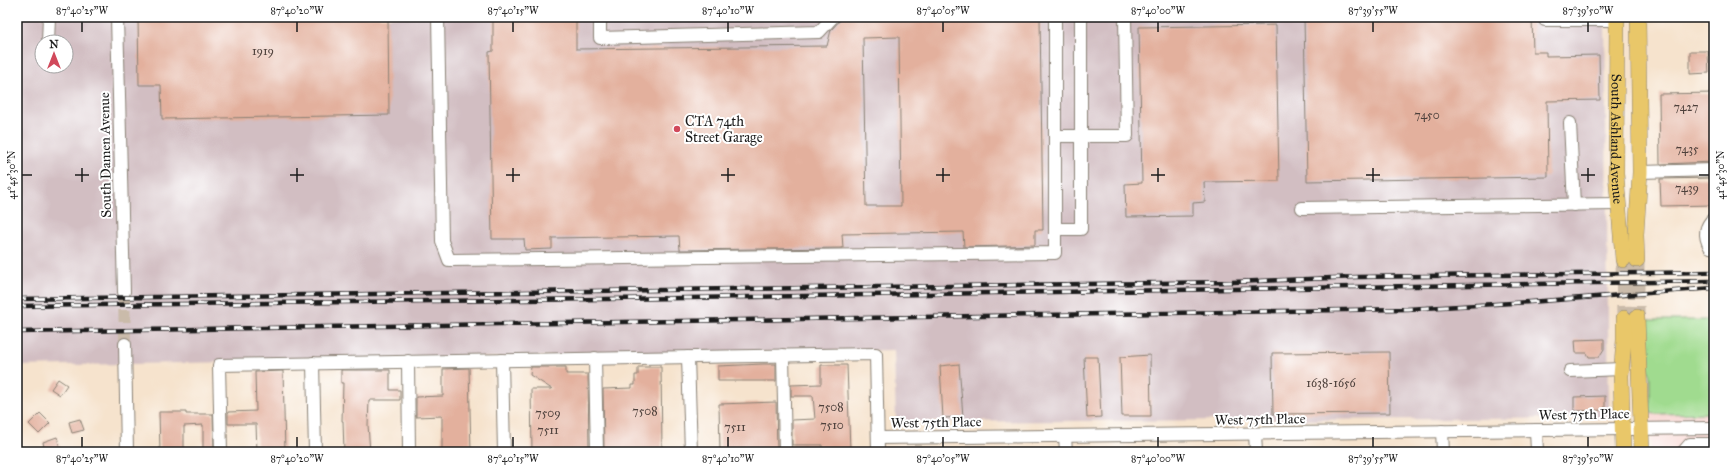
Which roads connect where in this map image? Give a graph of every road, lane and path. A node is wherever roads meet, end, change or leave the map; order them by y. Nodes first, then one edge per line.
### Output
1 (49, 17) edge
2 (117, 17) edge
3 (438, 17) edge
4 (600, 17) edge
5 (833, 17) edge
6 (1055, 17) edge
7 (1081, 17) edge
8 (1125, 17) edge
9 (1638, 17) edge
10 (1617, 18) edge
11 (1545, 20) dead end
12 (48, 34) edge
13 (1570, 124) dead end
14 (1055, 136) junction
15 (1081, 136) junction
16 (1714, 170) edge
17 (1640, 172) junction
18 (1574, 204) junction
19 (1619, 204) junction
20 (1302, 208) dead end
21 (1714, 218) edge
22 (1055, 228) junction
23 (1714, 248) edge
24 (124, 292) tunnel mouth
25 (125, 344) tunnel mouth
26 (783, 355) junction
27 (688, 357) junction
28 (595, 358) junction
29 (502, 360) junction
30 (408, 362) junction
31 (313, 363) junction
32 (1622, 369) junction
33 (1570, 371) dead end
34 (1642, 428) junction
35 (1714, 428) edge
36 (1622, 429) junction
37 (1536, 430) junction
38 (1442, 431) junction
39 (1255, 434) junction
40 (1066, 436) junction
41 (878, 438) junction
42 (1714, 444) edge
43 (127, 452) edge
44 (221, 452) edge
45 (315, 452) edge
46 (409, 452) edge
47 (504, 452) edge
48 (597, 452) edge
49 (691, 452) edge
50 (785, 452) edge
51 (878, 452) edge
52 (1066, 452) edge
53 (1256, 452) edge
54 (1443, 452) edge
55 (1537, 452) edge
56 (1622, 452) edge
57 (1642, 452) edge
58 (1683, 452) edge

1 - 12 street
2 - 24 street, South Damen Avenue
3 - 22 street
4 - 5 street
6 - 14 street
7 - 15 street
8 - 15 street
9 - 17 main road, South Ashland Avenue
10 - 11 street
10 - 19 main road, South Ashland Avenue
13 - 18 street
14 - 15 street
14 - 22 street
15 - 22 street
16 - 17 street
17 - 19 main road, South Ashland Avenue
18 - 19 street
18 - 20 street
21 - 23 street
25 - 43 street
26 - 27 street
26 - 41 street
26 - 50 street
27 - 28 street
27 - 49 street
28 - 29 street
28 - 48 street
29 - 30 street
29 - 47 street
30 - 31 street
30 - 46 street
31 - 44 street
31 - 45 street
32 - 33 street
32 - 34 main road
32 - 36 main road
34 - 35 street, West 75th Place
34 - 36 street, West 75th Place
34 - 57 main road
36 - 37 street, West 75th Place
36 - 56 main road
37 - 38 street, West 75th Place
37 - 55 street
38 - 39 street, West 75th Place
38 - 54 street
39 - 40 street, West 75th Place
39 - 53 street
40 - 41 street, West 75th Place
40 - 52 street
41 - 51 street
42 - 58 street

